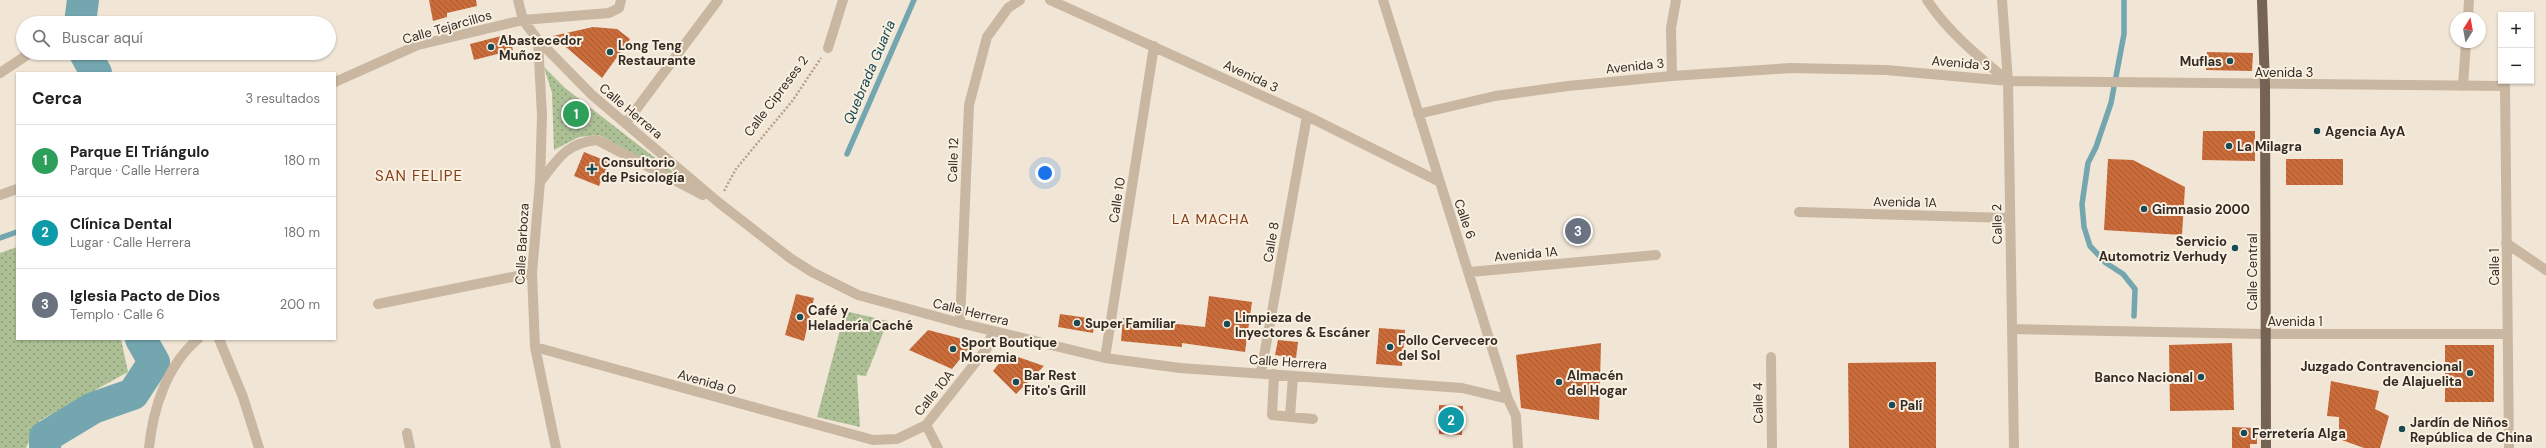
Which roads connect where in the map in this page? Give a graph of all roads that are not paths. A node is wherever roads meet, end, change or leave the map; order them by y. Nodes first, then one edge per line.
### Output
1 (518, 0) edge
2 (621, 0) edge
3 (718, 0) edge
4 (842, 0) edge
5 (1020, 0) edge
6 (1050, 0) edge
7 (1382, 0) edge
8 (1676, 0) edge
9 (1927, 0) edge
10 (2002, 0) edge
11 (2262, 0) edge
12 (2469, 0) edge
13 (2468, 12) edge
14 (523, 20) junction
15 (538, 40) junction
16 (1154, 46) junction
17 (828, 48) road end
18 (2466, 48) edge
19 (20, 60) edge
20 (0, 73) edge
21 (1672, 76) junction
22 (2008, 81) junction
23 (336, 82) edge
24 (2265, 85) junction
25 (2463, 86) junction
26 (2505, 86) joint
27 (1418, 114) junction
28 (1307, 116) junction
29 (626, 123) junction
30 (1438, 180) junction
31 (540, 182) junction
32 (16, 189) edge
33 (0, 195) edge
34 (718, 202) junction
35 (1799, 212) dead end
36 (2010, 218) junction
37 (2506, 243) junction
38 (1656, 255) dead end
39 (2546, 270) edge
40 (1470, 272) junction
41 (532, 273) junction
42 (378, 304) dead end
43 (960, 323) junction
44 (2012, 329) junction
45 (993, 331) junction
46 (2265, 334) junction
47 (2507, 334) junction
48 (197, 340) edge
49 (219, 340) edge
50 (536, 347) junction
51 (1771, 357) dead end
52 (1105, 358) junction
53 (1261, 373) junction
54 (1274, 374) junction
55 (1293, 376) junction
56 (1508, 399) junction
57 (1290, 417) junction
58 (1313, 420) dead end
59 (926, 425) junction
60 (407, 433) dead end
61 (873, 440) joint
62 (149, 448) edge
63 (259, 448) edge
64 (410, 448) edge
65 (556, 448) edge
66 (938, 448) edge
67 (1518, 448) edge
68 (1772, 448) edge
69 (2014, 448) edge
70 (2266, 448) edge
71 (2509, 448) edge

1 - 14 street, Calle Herrera
2 - 14 street, Calle Tejarcillos
3 - 29 street
4 - 17 street
5 - 43 street, Calle 12
6 - 16 street, Avenida 3
7 - 27 street, Calle 6
8 - 21 street
9 - 22 street
10 - 22 street, Calle 2
11 - 24 main road, Calle Central
12 - 13 street
14 - 15 street, Calle Herrera
14 - 23 street, Calle Tejarcillos
15 - 29 street, Calle Herrera
15 - 31 street, Calle Barboza
16 - 28 street, Avenida 3
16 - 52 street, Calle 10
18 - 25 street
19 - 20 street
21 - 22 street, Avenida 3
21 - 27 street, Avenida 3
22 - 24 street, Avenida 3
22 - 36 street, Calle 2
24 - 25 street, Avenida 3
24 - 46 main road, Calle Central
25 - 26 street, Avenida 3
26 - 37 street, Calle 1
27 - 30 street, Calle 6
28 - 30 street, Avenida 3
28 - 53 street, Calle 8
29 - 34 street, Calle Herrera
30 - 40 street, Calle 6
31 - 34 street
31 - 41 street, Calle Barboza
32 - 33 street
34 - 43 street, Calle Herrera
35 - 36 street, Avenida 1A
36 - 44 street, Calle 2
37 - 39 street
37 - 47 street, Calle 1
38 - 40 street, Avenida 1A
40 - 56 street, Calle 6
41 - 42 street
41 - 50 street, Calle Barboza
43 - 45 street, Calle Herrera
44 - 46 street, Avenida 1
44 - 69 street, Calle 2
45 - 52 street, Calle Herrera
45 - 59 street, Calle 10A
46 - 47 street, Avenida 1
46 - 70 main road, Calle Central
47 - 71 street, Calle 1
48 - 62 street
49 - 63 street
50 - 61 street, Avenida 0
50 - 65 street, Calle Barboza
51 - 68 street, Calle 4
52 - 53 street, Calle Herrera
53 - 54 street, Calle Herrera
54 - 55 street, Calle Herrera
54 - 57 street
55 - 56 street, Calle Herrera
55 - 57 street
56 - 67 street, Calle 6
57 - 58 street
59 - 61 street, Calle 10A
59 - 66 street
60 - 64 street

